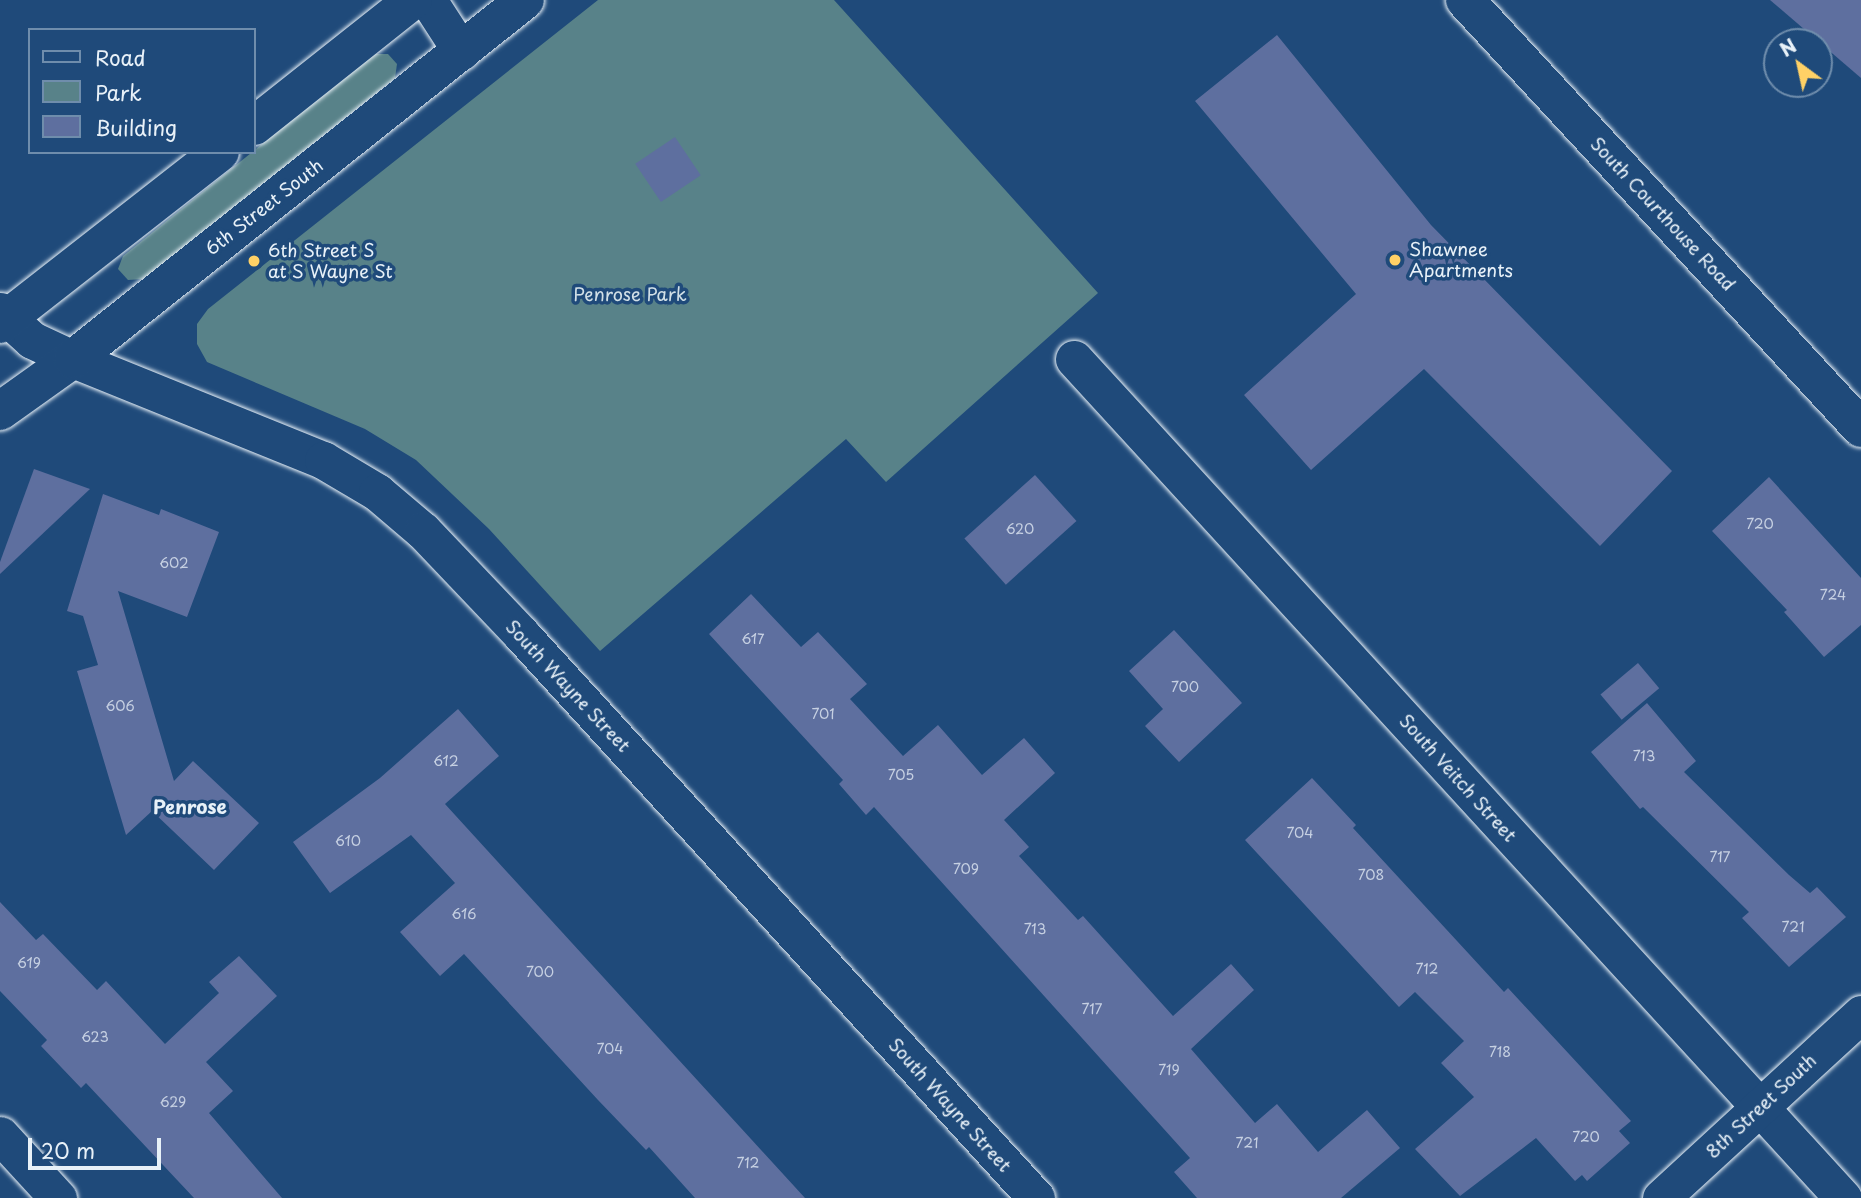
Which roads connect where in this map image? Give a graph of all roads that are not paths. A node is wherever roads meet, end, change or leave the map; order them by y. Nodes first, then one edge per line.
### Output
1 (413, 0) edge
2 (428, 0) edge
3 (525, 0) edge
4 (1465, 0) edge
5 (461, 51) junction
6 (256, 124) edge
7 (217, 154) edge
8 (3, 318) edge
9 (73, 359) junction
10 (1073, 359) dead end
11 (0, 411) edge
12 (1861, 428) edge
13 (1861, 1014) edge
14 (1759, 1106) junction
15 (0, 1135) edge
16 (58, 1198) edge
17 (1035, 1198) edge
18 (1661, 1198) edge
19 (1843, 1198) edge

1 - 6 street
2 - 5 street
3 - 5 street, 6th Street South
4 - 12 street, South Courthouse Road
5 - 9 street, 6th Street South
7 - 8 street
8 - 9 street, South Wayne Street
9 - 11 street, 6th Street South
9 - 17 street, South Wayne Street
10 - 14 street, South Veitch Street
13 - 14 street, 8th Street South
14 - 18 street, 8th Street South
14 - 19 street, South Veitch Street
15 - 16 street

